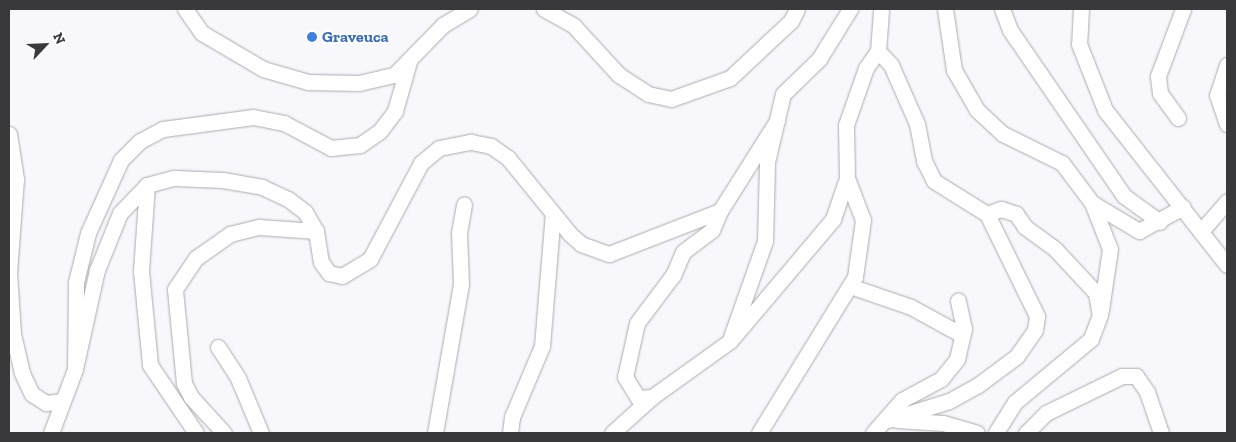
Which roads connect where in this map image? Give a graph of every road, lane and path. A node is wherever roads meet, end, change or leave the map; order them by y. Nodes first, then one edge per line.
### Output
1 (184, 9) edge
2 (470, 9) edge
3 (544, 9) edge
4 (797, 9) edge
5 (850, 9) edge
6 (945, 9) edge
7 (1002, 9) edge
8 (1081, 9) edge
9 (1183, 9) edge
10 (881, 11) dead end
11 (878, 51) junction
12 (409, 62) junction
13 (1227, 65) edge
14 (1178, 118) dead end
15 (777, 121) junction
16 (1227, 124) edge
17 (9, 134) edge
18 (847, 178) junction
19 (146, 185) junction
20 (1227, 201) edge
21 (1092, 203) junction
22 (464, 204) dead end
23 (1184, 207) junction
24 (720, 211) junction
25 (553, 213) junction
26 (987, 214) junction
27 (1160, 222) junction
28 (1202, 230) junction
29 (316, 231) junction
30 (1227, 265) edge
31 (850, 286) junction
32 (958, 301) dead end
33 (1100, 315) junction
34 (962, 335) junction
35 (730, 341) junction
36 (218, 347) dead end
37 (75, 369) junction
38 (652, 397) junction
39 (64, 400) junction
40 (888, 420) junction
41 (998, 430) edge
42 (52, 433) edge
43 (196, 433) edge
44 (224, 433) edge
45 (260, 433) edge
46 (435, 433) edge
47 (510, 433) edge
48 (612, 433) edge
49 (759, 433) edge
50 (874, 433) edge
51 (979, 433) edge
52 (1026, 433) edge
53 (1161, 433) edge

1 - 12 street
2 - 12 street
3 - 4 street
5 - 15 street
6 - 21 street
7 - 27 street
8 - 23 street
9 - 14 street
10 - 11 street
11 - 18 street
11 - 26 street
12 - 37 street
13 - 16 street
15 - 24 street
15 - 35 street
17 - 39 street
18 - 31 street
18 - 35 street
19 - 29 street
19 - 37 street
19 - 43 street
20 - 28 street
21 - 27 street
21 - 33 street
22 - 46 street
23 - 27 street
23 - 28 street
24 - 25 street
24 - 38 street
25 - 29 street
25 - 47 street
26 - 33 street
26 - 40 street
28 - 30 street
29 - 44 street
31 - 34 street
31 - 49 street
32 - 34 street
33 - 41 street
34 - 40 street
35 - 38 street
36 - 45 street
37 - 39 street
38 - 48 street
39 - 42 street
40 - 50 street
40 - 51 street
41 - 51 street
52 - 53 street

